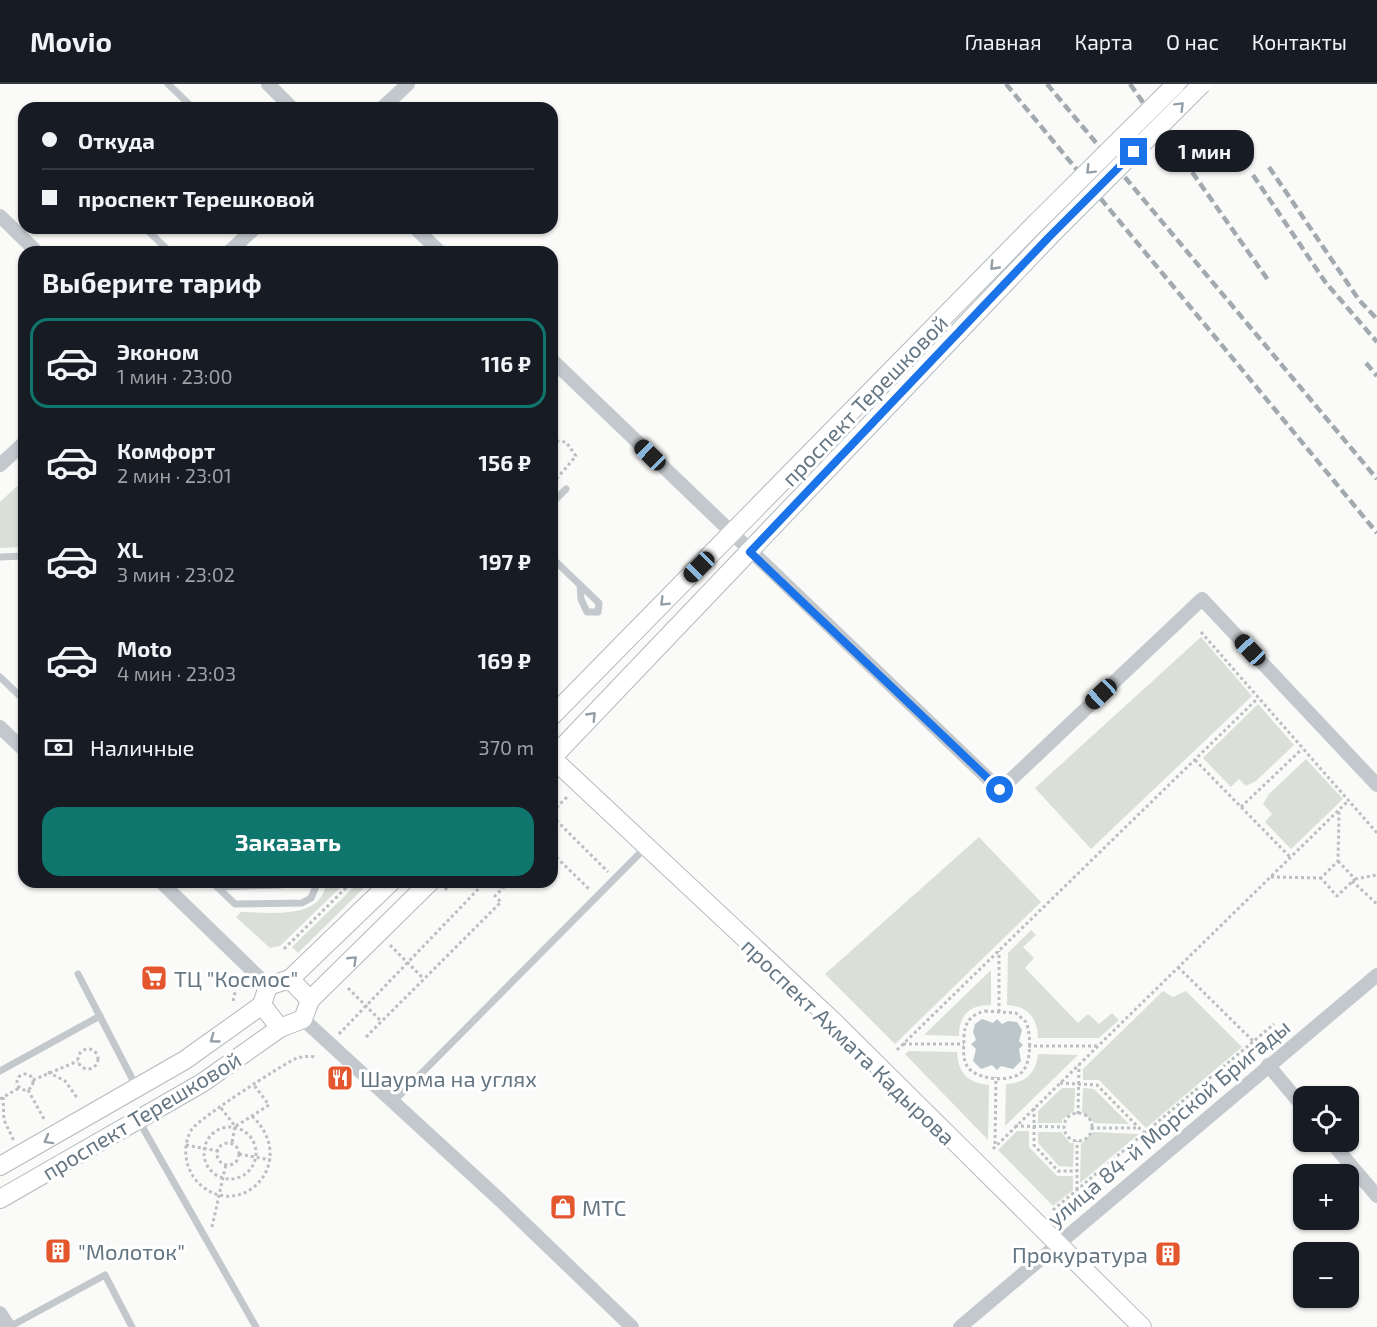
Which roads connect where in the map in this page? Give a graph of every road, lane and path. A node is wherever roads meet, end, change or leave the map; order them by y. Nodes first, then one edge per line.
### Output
1 (168, 84) edge
2 (268, 84) edge
3 (408, 84) edge
4 (1176, 84) edge
5 (1202, 84) edge
6 (187, 102) edge
7 (286, 102) edge
8 (388, 102) edge
9 (0, 216) edge
10 (18, 234) edge
11 (18, 234) edge
12 (151, 234) edge
13 (249, 234) edge
14 (421, 234) edge
15 (31, 246) edge
16 (164, 246) edge
17 (238, 246) edge
18 (434, 246) edge
19 (558, 366) edge
20 (558, 441) edge
21 (18, 448) edge
22 (0, 465) edge
23 (558, 477) edge
24 (566, 489) dead end
25 (558, 497) edge
26 (741, 543) junction
27 (18, 556) edge
28 (0, 557) edge
29 (558, 564) edge
30 (580, 585) dead end
31 (1202, 632) dead end
32 (0, 677) edge
33 (18, 694) edge
34 (1258, 698) junction
35 (558, 711) edge
36 (0, 727) edge
37 (18, 744) edge
38 (1302, 749) junction
39 (558, 751) edge
40 (1195, 760) junction
41 (558, 764) edge
42 (1377, 785) edge
43 (562, 791) dead end
44 (568, 796) junction
45 (1348, 801) junction
46 (576, 804) dead end
47 (558, 807) edge
48 (1241, 807) junction
49 (1339, 809) junction
50 (558, 820) edge
51 (1377, 833) edge
52 (645, 848) junction
53 (1290, 857) junction
54 (558, 859) edge
55 (1338, 861) junction
56 (615, 866) dead end
57 (608, 872) junction
58 (1377, 875) edge
59 (1270, 877) junction
60 (602, 878) dead end
61 (1321, 878) junction
62 (1354, 880) junction
63 (596, 884) dead end
64 (167, 888) edge
65 (218, 888) edge
66 (315, 888) edge
67 (346, 888) edge
68 (385, 888) edge
69 (424, 888) edge
70 (479, 888) edge
71 (502, 888) edge
72 (1377, 904) edge
73 (390, 945) dead end
74 (284, 949) dead end
75 (999, 951) junction
76 (408, 963) junction
77 (1178, 967) junction
78 (78, 974) dead end
79 (1377, 975) edge
80 (291, 979) junction
81 (424, 979) junction
82 (268, 986) junction
83 (236, 988) dead end
84 (348, 988) dead end
85 (310, 1000) junction
86 (233, 1001) dead end
87 (262, 1005) junction
88 (366, 1006) junction
89 (999, 1012) junction
90 (100, 1016) junction
91 (303, 1019) junction
92 (381, 1021) junction
93 (1275, 1024) dead end
94 (280, 1028) junction
95 (339, 1034) dead end
96 (366, 1036) dead end
97 (1253, 1041) junction
98 (903, 1044) junction
99 (964, 1044) junction
100 (1028, 1046) junction
101 (1097, 1046) junction
102 (897, 1050) dead end
103 (317, 1057) dead end
104 (78, 1061) junction
105 (1079, 1064) junction
106 (1268, 1065) junction
107 (0, 1071) edge
108 (48, 1072) junction
109 (996, 1077) junction
110 (33, 1080) junction
111 (1060, 1083) junction
112 (1079, 1084) junction
113 (254, 1085) junction
114 (19, 1088) junction
115 (138, 1088) junction
116 (28, 1090) junction
117 (1293, 1095) edge
118 (0, 1099) edge
119 (78, 1099) dead end
120 (393, 1102) junction
121 (221, 1108) junction
122 (1034, 1108) junction
123 (1078, 1114) junction
124 (252, 1116) junction
125 (44, 1119) dead end
126 (139, 1120) junction
127 (235, 1126) junction
128 (1015, 1126) junction
129 (1034, 1127) junction
130 (1064, 1127) junction
131 (1091, 1128) junction
132 (1140, 1128) junction
133 (1144, 1133) junction
134 (1077, 1141) junction
135 (232, 1143) junction
136 (186, 1145) junction
137 (204, 1148) junction
138 (218, 1151) junction
139 (1340, 1152) edge
140 (239, 1154) junction
141 (256, 1158) junction
142 (271, 1160) junction
143 (226, 1164) junction
144 (0, 1166) edge
145 (1077, 1171) junction
146 (223, 1178) junction
147 (1077, 1190) junction
148 (219, 1194) junction
149 (1377, 1196) edge
150 (0, 1199) edge
151 (1053, 1210) dead end
152 (208, 1242) junction
153 (1056, 1244) junction
154 (0, 1313) edge
155 (9, 1327) edge
156 (132, 1327) edge
157 (256, 1327) edge
158 (632, 1327) edge
159 (960, 1327) edge
160 (1142, 1327) edge

1 - 6 lane
2 - 7 street
3 - 8 street
4 -> 26 main road, проспект Терешковой, bridge
26 -> 5 main road, проспект Терешковой, bridge
9 - 10 street
11 - 15 street
12 - 16 lane
13 - 17 street
14 - 18 street
19 - 26 street
20 - 23 path
21 - 22 street
24 - 25 lane
26 -> 35 main road, проспект Терешковой
39 -> 26 main road, проспект Терешковой
26 - 42 street
27 - 28 lane
29 - 30 lane
31 - 34 path
32 - 33 lane
34 - 38 path
34 - 40 path
36 - 37 street
38 - 45 path
38 - 48 path
40 - 48 path
40 - 75 path
41 - 52 main road, проспект Ахмата Кадырова
43 - 44 path
44 - 46 path
44 - 47 path
45 - 49 path
45 - 51 path
48 - 53 path
49 - 53 path
49 - 55 path
50 - 57 path
52 - 120 lane
52 - 153 main road, проспект Ахмата Кадырова
53 - 59 path
54 - 63 path
55 - 61 path
55 - 62 path
56 - 57 path
57 - 60 path
58 - 62 path
59 - 61 path
59 - 77 path
61 - 62 path
62 - 72 path
64 - 82 street
65 - 66 lane
67 - 74 path
68 - 80 main road
85 -> 69 main road
70 - 76 path
71 - 81 path
73 - 76 path
75 - 89 path
75 - 98 path
76 - 81 path
76 - 88 path
77 - 97 path
77 - 101 path
78 - 90 lane
79 - 106 street, улица 84-й Морской Бригады
80 - 82 main road
80 - 85 main road
81 - 92 path
82 - 87 main road
83 - 86 path
84 - 88 path
85 - 91 main road
87 - 94 main road
87 -> 115 main road, проспект Терешковой
88 - 92 path
88 - 95 path
89 - 99 path
89 - 100 path
90 - 107 lane
90 - 115 lane
91 - 94 main road
91 - 120 street
92 - 96 path
93 - 97 path
94 - 126 main road, проспект Терешковой
97 - 133 path
98 - 99 path
98 - 102 path
99 - 109 path
100 - 101 path
100 - 109 path
101 - 105 path
103 - 113 path
104 - 104 path
104 - 108 path
105 - 111 path
105 - 112 path
106 - 117 street
106 - 153 street, улица 84-й Морской Бригады
108 - 110 path
108 - 119 path
109 - 128 path
110 - 114 path
110 - 116 path
111 - 112 path
111 - 122 path
112 - 123 path
112 - 132 path
113 - 121 path
113 - 124 path
114 - 116 path
114 - 118 path
115 -> 144 main road, проспект Терешковой
116 - 125 path
120 - 158 street
121 - 127 path
121 - 136 path
122 - 128 path
122 - 129 path
123 - 130 path
123 - 131 path
124 - 127 path
124 - 142 path
126 - 150 main road, проспект Терешковой
126 - 152 lane
127 - 135 path
127 - 137 path
127 - 141 path
128 - 129 path
129 - 130 path
129 - 145 path
130 - 134 path
131 - 132 path
131 - 134 path
132 - 133 path
133 - 147 path
134 - 145 path
135 - 138 path
135 - 140 path
136 - 137 path
136 - 148 path
137 - 138 path
137 - 146 path
138 - 143 path
139 - 149 street
140 - 141 path
140 - 143 path
141 - 142 path
141 - 146 path
142 - 148 path
143 - 146 path
145 - 147 path
146 - 148 path
147 - 151 path
148 - 152 path
152 - 157 lane
153 - 159 street, улица 84-й Морской Бригады
153 - 160 main road, проспект Ахмата Кадырова
154 - 155 street
155 - 156 lane

